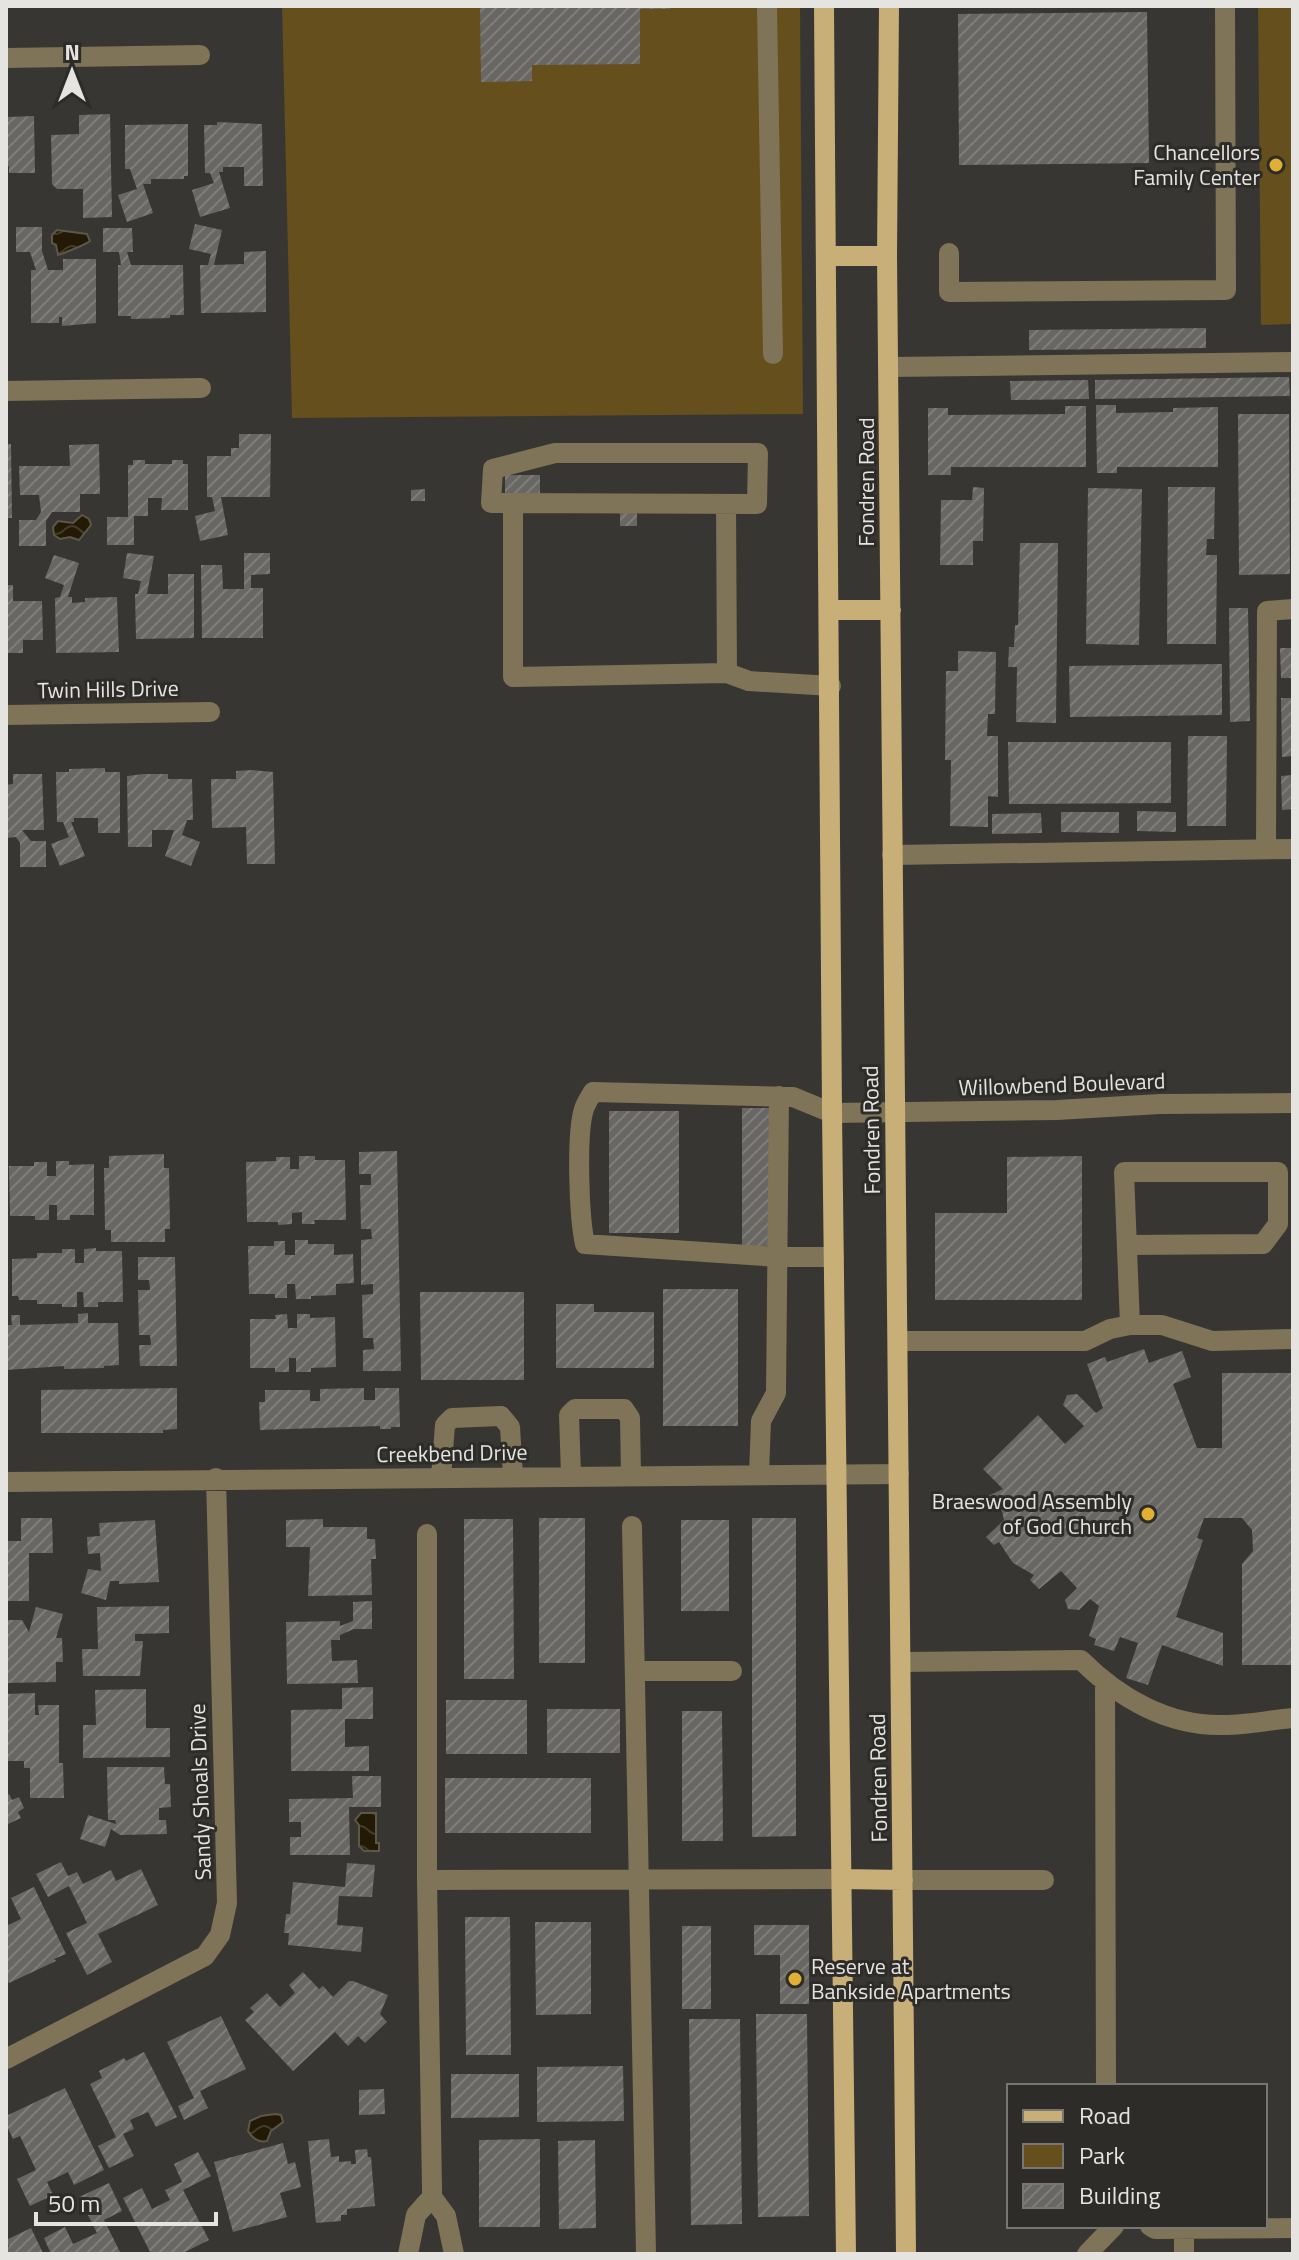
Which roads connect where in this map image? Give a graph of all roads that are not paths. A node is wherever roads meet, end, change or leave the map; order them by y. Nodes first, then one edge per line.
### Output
1 (767, 6) edge
2 (824, 6) edge
3 (889, 6) edge
4 (1225, 6) edge
5 (200, 55) dead end
6 (6, 58) edge
7 (949, 253) dead end
8 (827, 256) junction
9 (887, 256) junction
10 (773, 354) dead end
11 (1293, 362) edge
12 (889, 367) junction
13 (201, 388) dead end
14 (6, 391) edge
15 (513, 503) junction
16 (726, 504) junction
17 (1293, 609) edge
18 (830, 610) junction
19 (891, 610) junction
20 (727, 673) junction
21 (831, 686) junction
22 (210, 712) dead end
23 (6, 715) edge
24 (1266, 849) junction
25 (1293, 849) edge
26 (892, 855) junction
27 (779, 1096) junction
28 (1293, 1103) edge
29 (832, 1113) junction
30 (894, 1113) junction
31 (1286, 1224) edge
32 (1127, 1245) junction
33 (778, 1257) junction
34 (834, 1257) junction
35 (1130, 1325) junction
36 (1293, 1339) edge
37 (898, 1341) junction
38 (838, 1473) junction
39 (759, 1474) junction
40 (899, 1474) junction
41 (571, 1475) junction
42 (631, 1475) junction
43 (513, 1476) junction
44 (441, 1477) junction
45 (216, 1478) junction
46 (6, 1482) edge
47 (632, 1526) dead end
48 (427, 1534) dead end
49 (901, 1662) junction
50 (635, 1671) junction
51 (732, 1671) dead end
52 (1105, 1684) junction
53 (1293, 1718) edge
54 (638, 1879) junction
55 (842, 1879) junction
56 (427, 1880) junction
57 (903, 1880) junction
58 (1044, 1880) dead end
59 (6, 2059) edge
60 (1106, 2084) edge
61 (432, 2193) junction
62 (1112, 2228) edge
63 (1153, 2228) edge
64 (1293, 2228) edge
65 (1184, 2229) junction
66 (408, 2254) edge
67 (454, 2254) edge
68 (646, 2254) edge
69 (846, 2254) edge
70 (906, 2254) edge
71 (1087, 2254) edge
72 (1184, 2254) edge

1 - 10 street
2 - 8 main road, Fondren Road
3 - 9 main road, Fondren Road
4 - 7 street
5 - 6 street
8 - 9 main road
8 - 18 main road, Fondren Road
9 - 12 main road, Fondren Road
11 - 12 street
12 - 19 main road, Fondren Road
13 - 14 street
15 - 16 street
15 - 16 street
15 - 20 street
16 - 20 street
17 - 24 street
18 - 19 main road
18 - 21 main road, Fondren Road
19 - 26 main road, Fondren Road
20 - 21 street
21 - 29 main road, Fondren Road
22 - 23 street, Twin Hills Drive
24 - 25 street
24 - 26 street
26 - 30 main road, Fondren Road
27 - 29 street
27 - 33 street
27 - 33 street
28 - 30 street, Willowbend Boulevard
29 - 30 street, Willowbend Boulevard
29 - 34 main road, Fondren Road
30 - 37 main road, Fondren Road
31 - 32 street
31 - 32 street
32 - 35 street
33 - 34 street
33 - 39 street
34 - 38 main road, Fondren Road
35 - 36 street
35 - 37 street
37 - 40 main road, Fondren Road
38 - 39 street, Creekbend Drive
38 - 40 street, Creekbend Drive
38 - 55 main road, Fondren Road
39 - 42 street, Creekbend Drive
40 - 49 main road, Fondren Road
41 - 42 street, Creekbend Drive
41 - 42 street
41 - 43 street, Creekbend Drive
43 - 44 street, Creekbend Drive
43 - 44 street
44 - 45 street, Creekbend Drive
45 - 46 street, Creekbend Drive
45 - 59 street, Sandy Shoals Drive
47 - 50 street
48 - 56 street
49 - 52 street
49 - 57 main road, Fondren Road
50 - 51 street
50 - 54 street
52 - 53 street
52 - 60 street
54 - 55 street
54 - 56 street
54 - 68 street
55 - 57 main road
55 - 69 main road, Fondren Road
56 - 61 street
57 - 58 street
57 - 70 main road, Fondren Road
61 - 66 street
61 - 67 street
62 - 71 street
63 - 65 street
64 - 65 street
65 - 72 street

